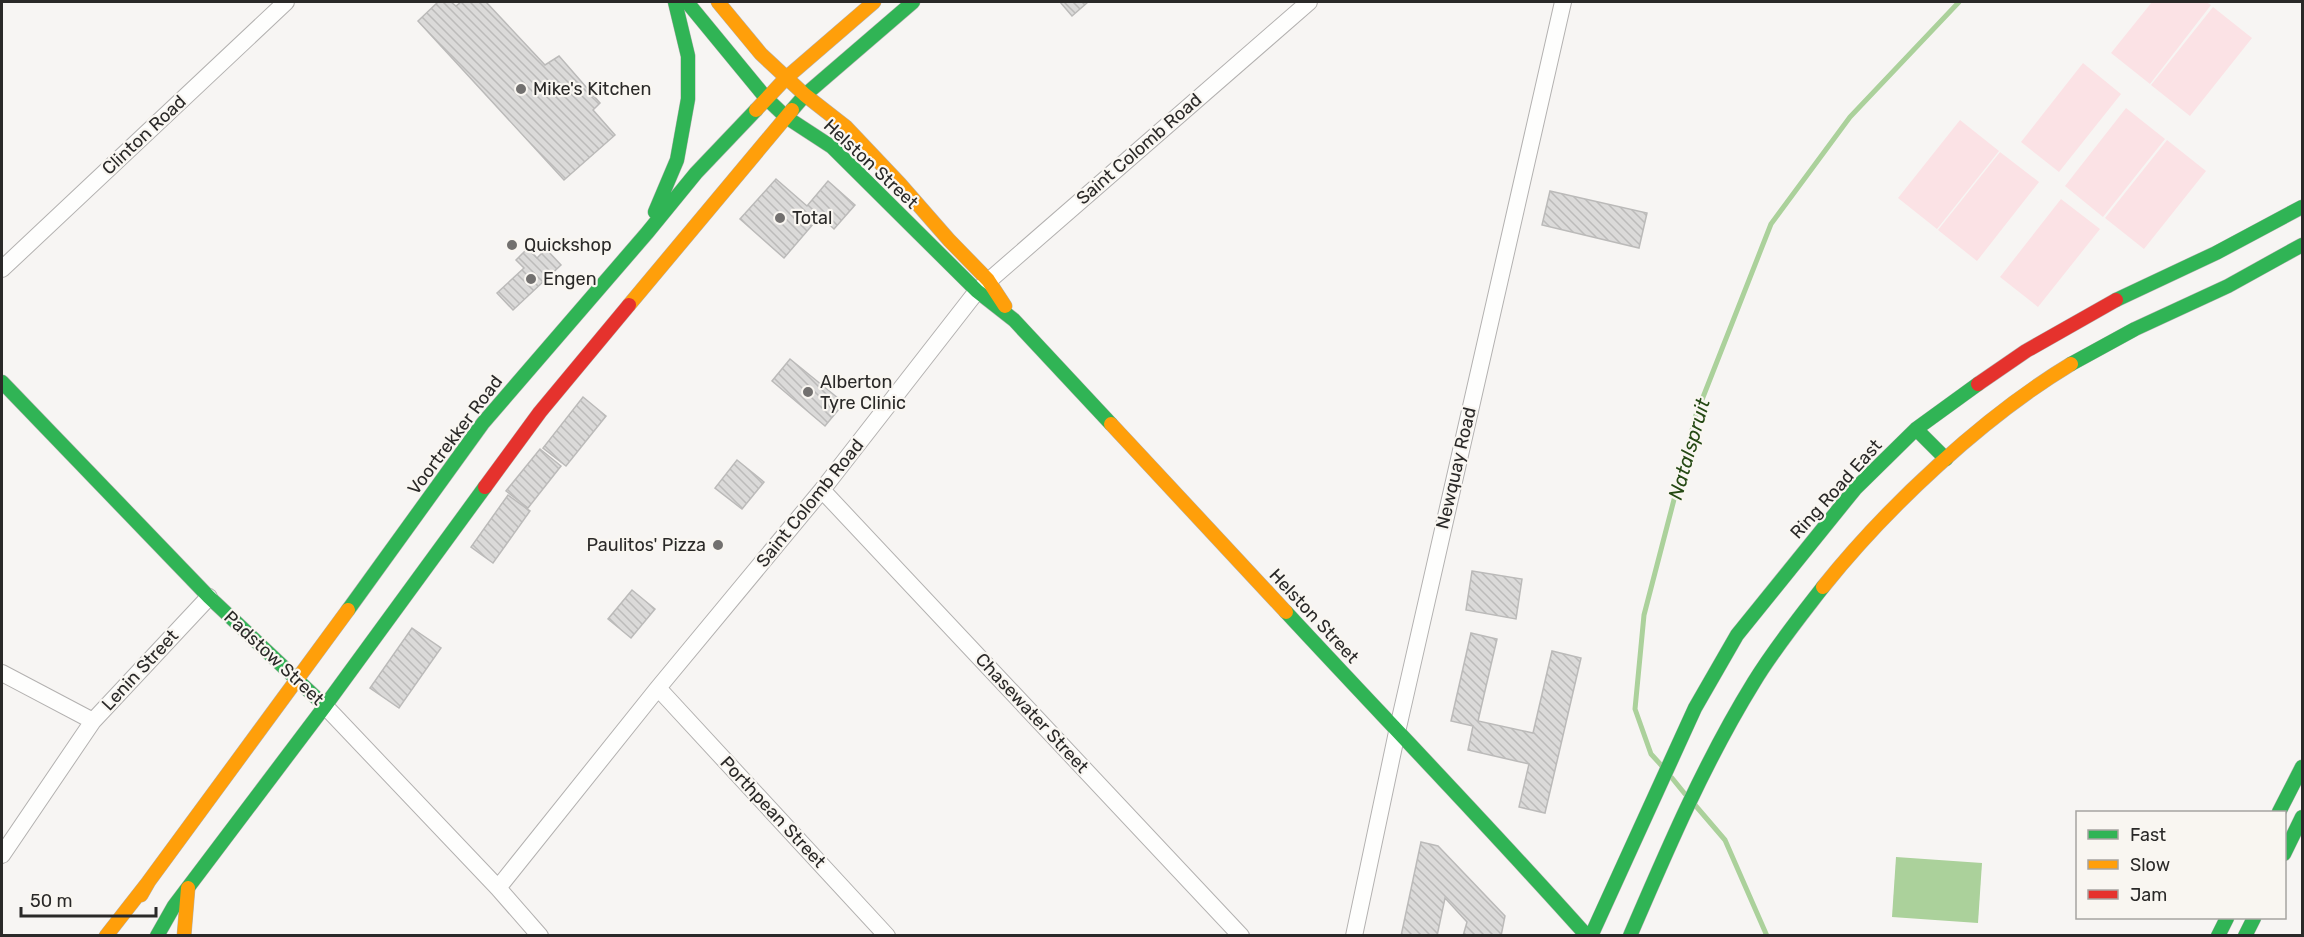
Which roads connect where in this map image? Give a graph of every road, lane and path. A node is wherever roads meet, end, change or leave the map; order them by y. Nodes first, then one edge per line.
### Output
1 (286, 2) edge
2 (675, 2) edge
3 (687, 2) edge
4 (718, 2) edge
5 (874, 2) edge
6 (913, 2) edge
7 (1309, 2) edge
8 (1563, 2) edge
9 (786, 78) junction
10 (805, 95) junction
11 (766, 98) junction
12 (786, 117) junction
13 (2302, 207) edge
14 (647, 233) junction
15 (2302, 245) edge
16 (2, 269) edge
17 (983, 285) junction
18 (3, 382) edge
19 (1916, 429) junction
20 (1946, 459) junction
21 (822, 490) junction
22 (209, 597) junction
23 (2, 673) edge
24 (297, 681) junction
25 (658, 688) junction
26 (325, 706) junction
27 (93, 721) junction
28 (1397, 732) junction
29 (2302, 767) edge
30 (2280, 811) edge
31 (2302, 817) edge
32 (2286, 850) edge
33 (2, 855) edge
34 (149, 881) junction
35 (188, 888) junction
36 (498, 888) junction
37 (2226, 919) edge
38 (2254, 919) edge
39 (106, 936) edge
40 (118, 936) edge
41 (157, 936) edge
42 (184, 936) edge
43 (540, 936) edge
44 (887, 936) edge
45 (1241, 936) edge
46 (1354, 936) edge
47 (1589, 936) edge
48 (1630, 936) edge
49 (2218, 936) edge
50 (2245, 936) edge

1 - 16 street, Clinton Road
2 - 14 main road
3 - 11 main road, Helston Street
4 - 9 main road, Helston Street
5 - 9 main road, Voortrekker Road
6 - 10 main road
7 - 17 street, Saint Colomb Road
8 - 28 street, Newquay Road
9 - 10 main road, Helston Street
9 - 11 main road, Voortrekker Road
10 - 12 main road
10 - 17 main road, Helston Street
11 - 12 main road, Helston Street
11 - 14 main road, Voortrekker Road
12 - 17 main road, Helston Street
12 - 26 main road
13 - 19 main road, Ring Road East
14 - 24 main road, Voortrekker Road
15 - 20 main road
17 - 21 street, Saint Colomb Road
17 - 28 main road, Helston Street
18 - 22 main road, Padstow Street
19 - 20 main road
19 - 47 main road, Ring Road East
20 - 48 main road
21 - 25 street, Saint Colomb Road
21 - 45 street, Chasewater Street
22 - 24 main road, Padstow Street
22 - 27 street, Lenin Street
23 - 27 street, Lenin Street
24 - 26 main road, Padstow Street
24 - 34 main road, Voortrekker Road
25 - 36 street, Saint Colomb Road
25 - 44 street, Porthpean Street
26 - 35 main road
26 - 36 street, Padstow Street
27 - 33 street
28 - 46 street, Newquay Road
28 - 47 main road, Helston Street
29 - 30 main road
31 - 32 main road
34 - 39 main road
34 - 40 main road, Voortrekker Road
35 - 41 main road
35 - 42 main road
36 - 43 street, Padstow Street
37 - 49 main road
38 - 50 main road

